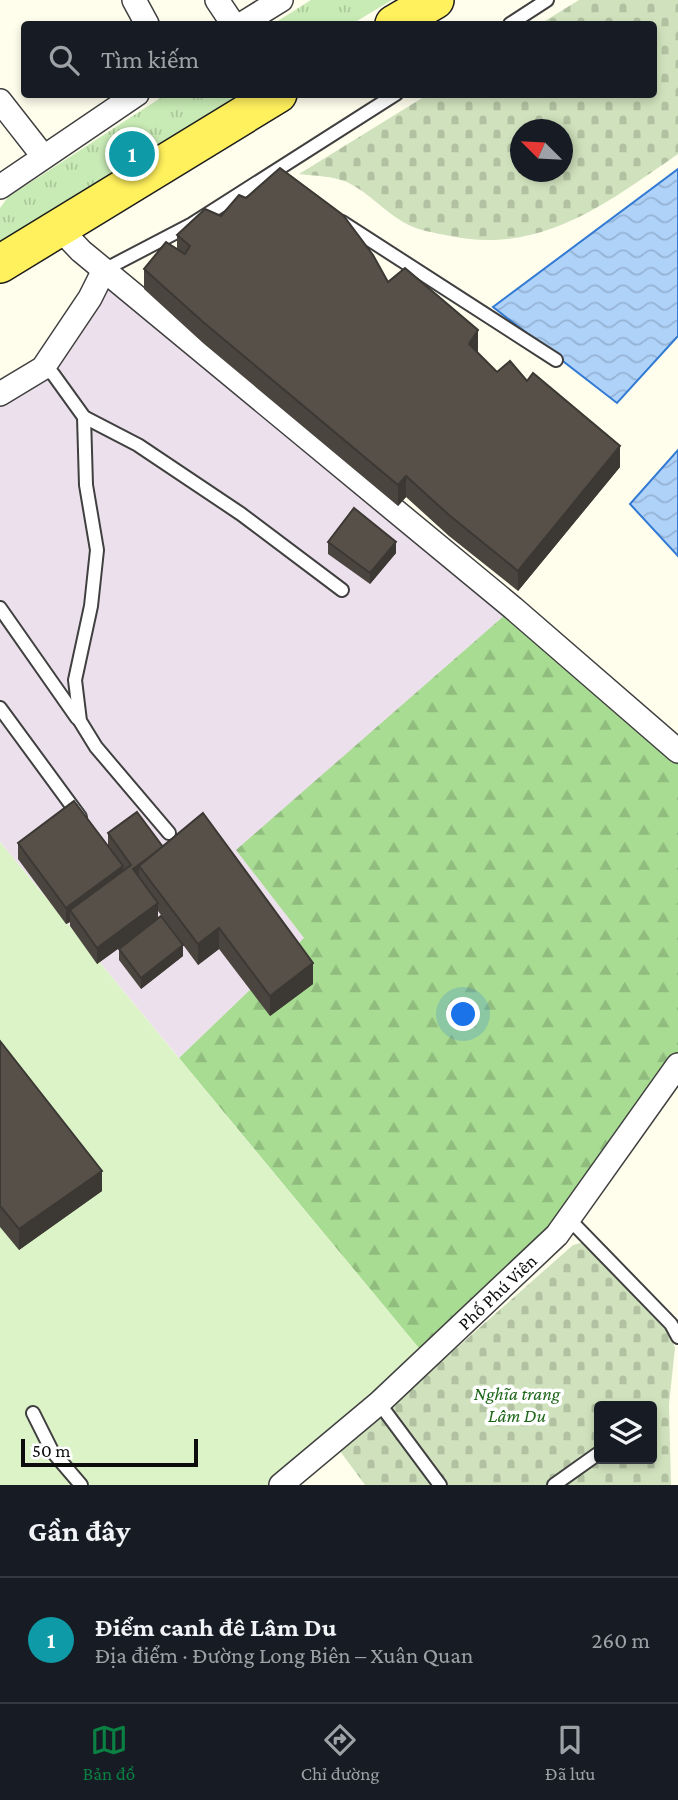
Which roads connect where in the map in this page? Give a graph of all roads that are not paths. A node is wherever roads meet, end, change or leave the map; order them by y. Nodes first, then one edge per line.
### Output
1 (134, 0) edge
2 (217, 0) edge
3 (282, 0) edge
4 (435, 0) edge
5 (547, 0) edge
6 (145, 21) edge
7 (231, 21) edge
8 (247, 21) edge
9 (399, 21) edge
10 (515, 21) edge
11 (131, 98) edge
12 (271, 98) edge
13 (390, 98) edge
14 (0, 102) edge
15 (43, 156) junction
16 (268, 174) junction
17 (280, 182) edge
18 (0, 187) edge
19 (326, 211) edge
20 (59, 228) junction
21 (0, 264) edge
22 (104, 270) junction
23 (555, 360) dead end
24 (43, 368) junction
25 (0, 394) edge
26 (84, 417) junction
27 (342, 590) dead end
28 (0, 608) edge
29 (0, 708) edge
30 (80, 721) junction
31 (678, 751) edge
32 (91, 832) edge
33 (169, 833) dead end
34 (678, 1065) edge
35 (569, 1219) junction
36 (678, 1337) edge
37 (379, 1403) junction
38 (33, 1413) dead end
39 (594, 1457) edge
40 (81, 1485) edge
41 (281, 1485) edge
42 (439, 1485) edge
43 (554, 1485) edge

1 - 6 street
2 - 7 street
3 - 8 street
4 - 9 main road
5 - 10 lane
11 - 15 street
12 - 20 main road
13 - 16 lane
14 - 15 street
15 - 18 street
16 - 17 lane
16 - 22 lane
19 - 23 lane
20 - 21 main road
20 - 22 street
22 - 24 street
22 - 31 street
24 - 25 street
24 - 26 lane
26 - 27 lane
26 - 30 lane
28 - 30 lane
29 - 32 lane
30 - 33 lane
34 - 35 street, Phố Phú Viên
35 - 36 lane
35 - 37 street, Phố Phú Viên
37 - 41 street, Phố Phú Viên
37 - 42 lane
38 - 40 lane
39 - 43 lane

